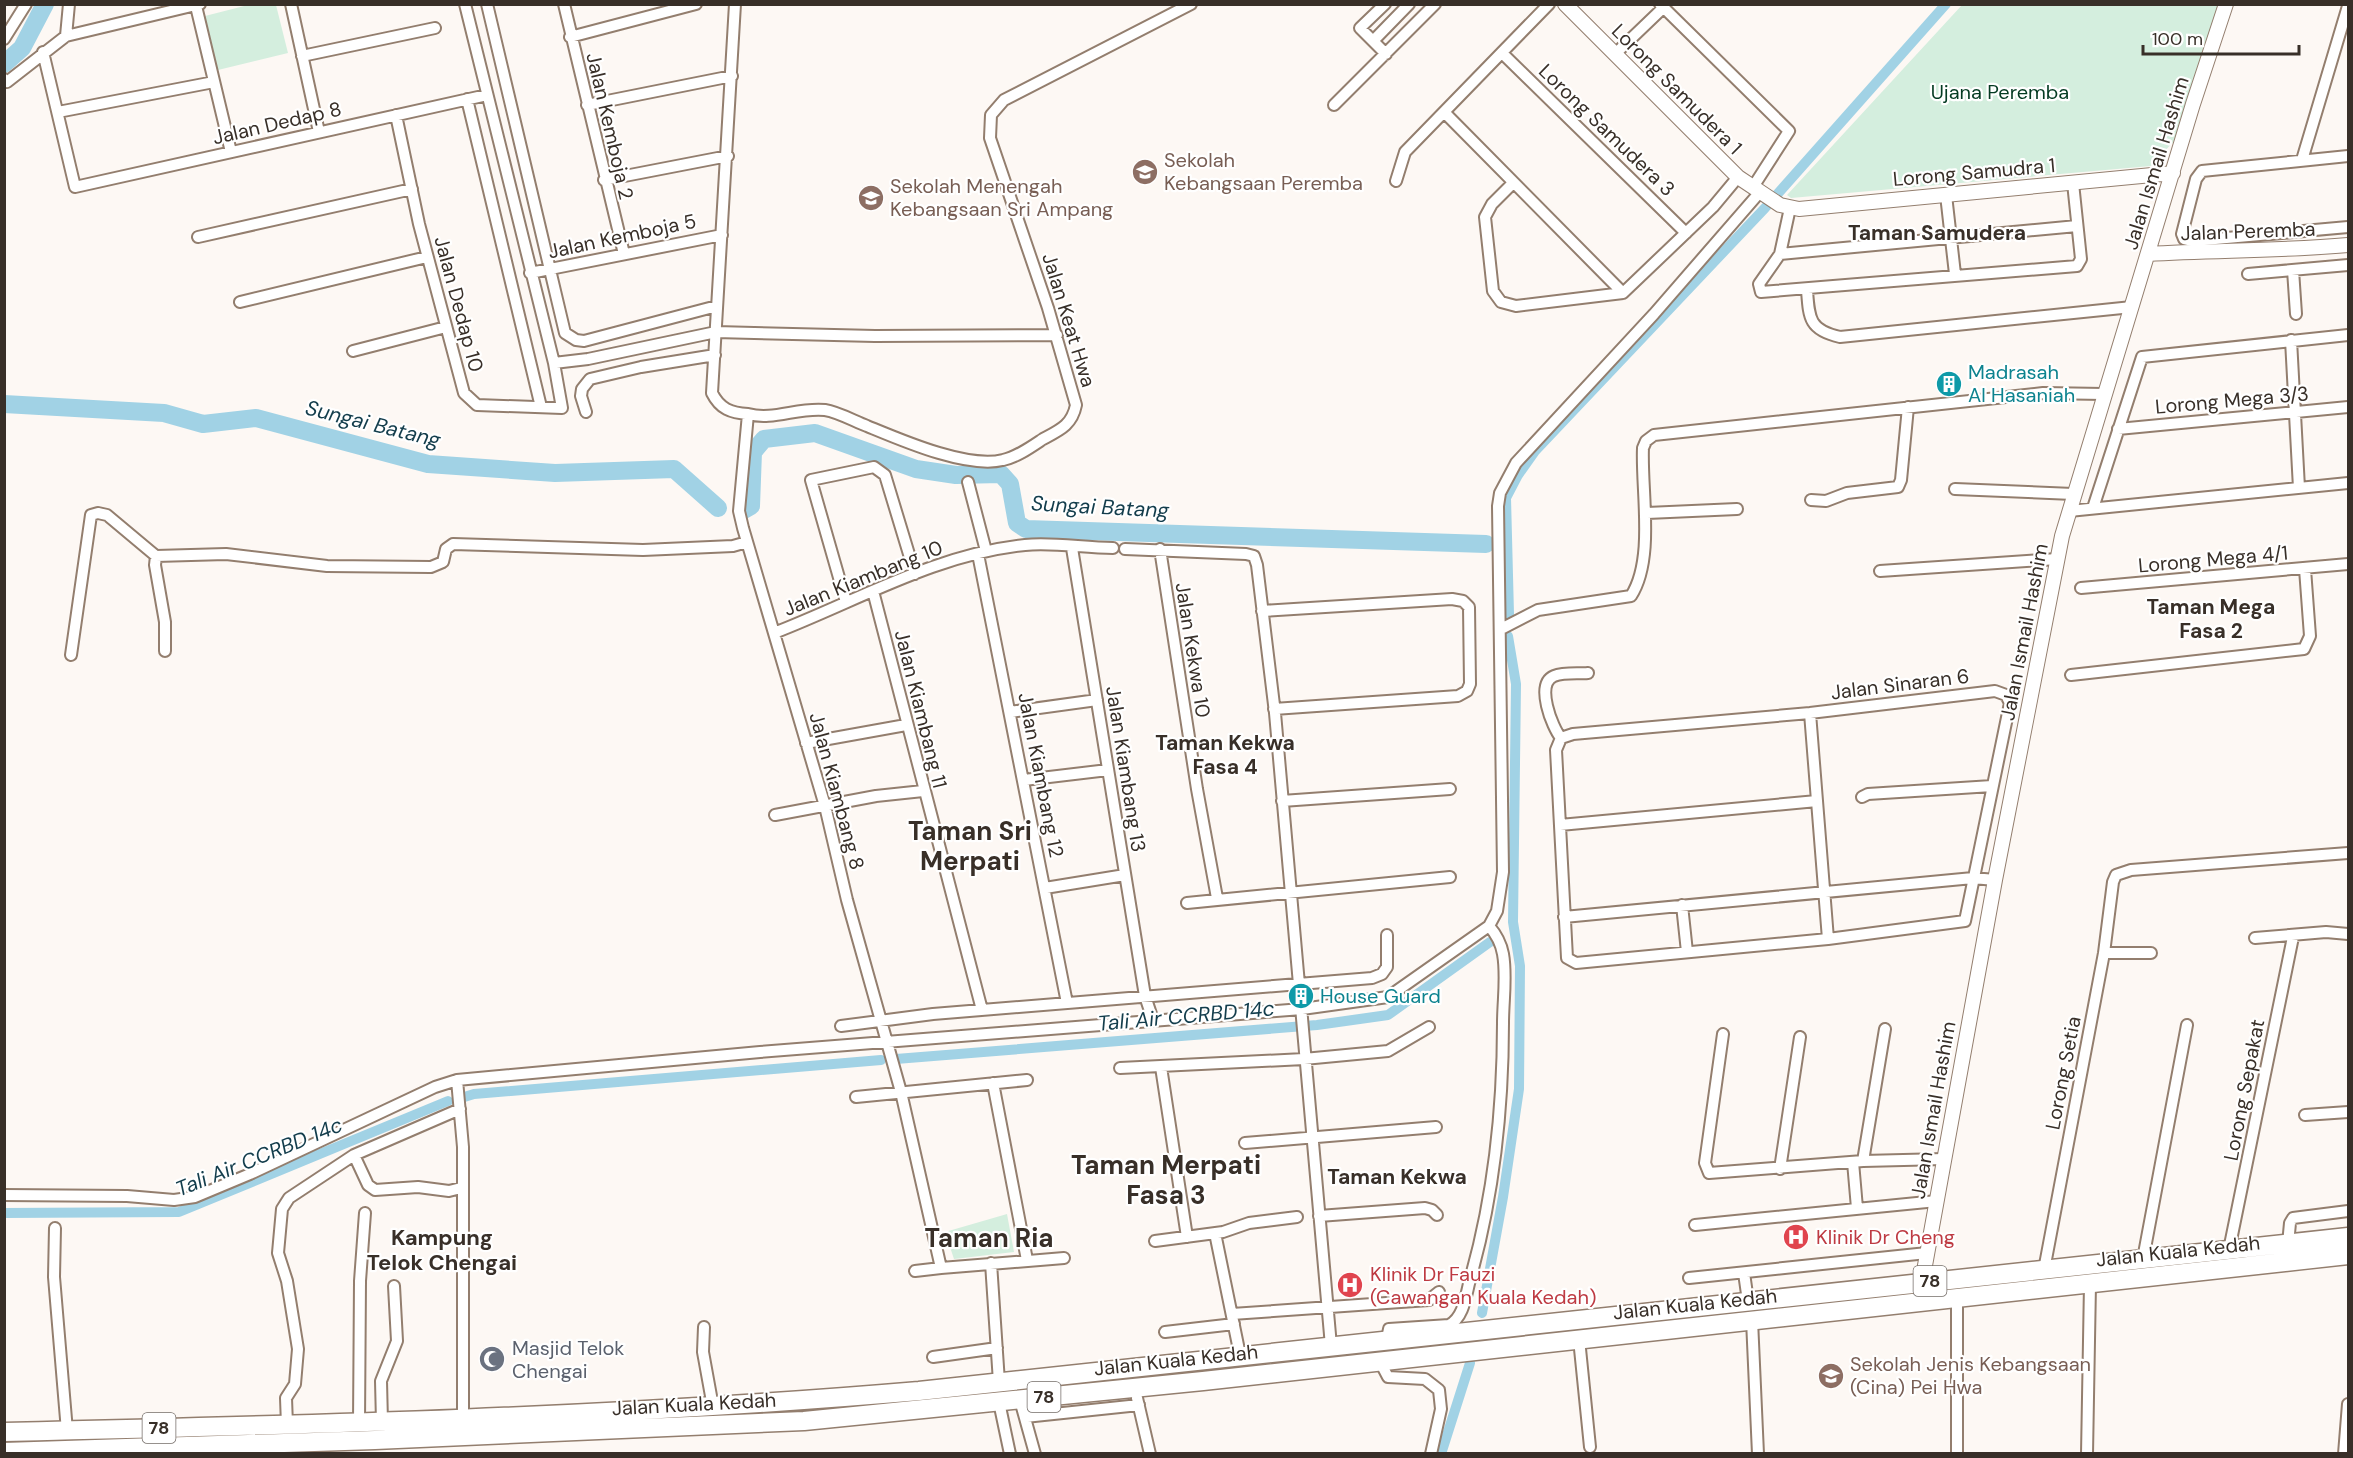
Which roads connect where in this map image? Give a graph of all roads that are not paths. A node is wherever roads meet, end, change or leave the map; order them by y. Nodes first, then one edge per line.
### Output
1 (26, 4) edge
2 (69, 4) edge
3 (291, 4) edge
4 (465, 4) edge
5 (487, 4) edge
6 (564, 4) edge
7 (696, 4) edge
8 (735, 4) edge
9 (1191, 4) edge
10 (1384, 4) edge
11 (1409, 4) edge
12 (1435, 4) edge
13 (1549, 4) edge
14 (1565, 4) edge
15 (2226, 4) edge
16 (198, 5) edge
17 (1662, 6) edge
18 (2349, 6) edge
19 (435, 28) dead end
20 (66, 36) junction
21 (570, 37) junction
22 (4, 39) edge
23 (1373, 41) junction
24 (43, 52) junction
25 (1502, 52) junction
26 (1386, 54) junction
27 (1615, 54) junction
28 (302, 56) junction
29 (732, 76) junction
30 (6, 81) edge
31 (214, 82) junction
32 (487, 94) junction
33 (467, 99) junction
34 (587, 105) junction
35 (1334, 105) dead end
36 (58, 112) junction
37 (1444, 112) junction
38 (396, 115) junction
39 (319, 132) junction
40 (231, 152) junction
41 (728, 156) junction
42 (2349, 156) edge
43 (2302, 160) junction
44 (2173, 173) junction
45 (1738, 177) junction
46 (604, 180) junction
47 (1395, 181) dead end
48 (1513, 183) junction
49 (2073, 183) junction
50 (412, 189) junction
51 (1760, 192) junction
52 (1946, 195) junction
53 (1785, 207) junction
54 (2077, 226) junction
55 (2349, 227) edge
56 (1686, 233) junction
57 (722, 235) junction
58 (198, 237) dead end
59 (1950, 238) junction
60 (2349, 245) edge
61 (624, 254) junction
62 (1780, 255) junction
63 (2148, 255) junction
64 (427, 256) junction
65 (2349, 265) edge
66 (550, 270) junction
67 (2293, 270) junction
68 (531, 273) junction
69 (1955, 274) junction
70 (2248, 274) dead end
71 (1807, 290) junction
72 (1623, 293) junction
73 (240, 302) dead end
74 (717, 306) junction
75 (2132, 307) junction
76 (2295, 314) dead end
77 (446, 327) junction
78 (716, 332) junction
79 (1057, 335) junction
80 (2349, 335) edge
81 (2290, 340) junction
82 (638, 349) junction
83 (353, 351) dead end
84 (715, 355) junction
85 (588, 359) junction
86 (554, 363) junction
87 (641, 367) junction
88 (590, 379) junction
89 (2104, 394) junction
90 (541, 407) junction
91 (1908, 407) junction
92 (2349, 407) edge
93 (586, 412) dead end
94 (2295, 412) junction
95 (748, 414) junction
96 (2118, 429) junction
97 (968, 482) dead end
98 (2349, 483) edge
99 (2299, 488) junction
100 (1955, 489) dead end
101 (2073, 494) junction
102 (1811, 500) dead end
103 (2092, 508) junction
104 (1737, 509) dead end
105 (2069, 511) junction
106 (1647, 513) junction
107 (747, 542) junction
108 (1072, 548) junction
109 (1113, 548) dead end
110 (1125, 549) dead end
111 (1160, 549) junction
112 (982, 553) junction
113 (156, 556) junction
114 (2057, 559) junction
115 (2349, 564) edge
116 (2306, 568) junction
117 (1880, 571) dead end
118 (915, 573) junction
119 (2081, 588) dead end
120 (873, 591) junction
121 (846, 602) junction
122 (1262, 611) junction
123 (1501, 629) junction
124 (774, 633) junction
125 (165, 651) dead end
126 (71, 655) dead end
127 (1588, 673) dead end
128 (2070, 675) dead end
129 (1096, 700) junction
130 (1274, 708) junction
131 (1010, 712) junction
132 (1810, 713) junction
133 (906, 725) junction
134 (1561, 738) junction
135 (806, 743) junction
136 (1107, 770) junction
137 (1024, 780) junction
138 (1992, 786) junction
139 (1450, 789) dead end
140 (923, 791) junction
141 (1862, 797) dead end
142 (1282, 801) junction
143 (1817, 801) junction
144 (825, 806) junction
145 (775, 815) dead end
146 (1560, 825) junction
147 (2349, 853) edge
148 (1125, 875) junction
149 (1450, 877) dead end
150 (1973, 878) junction
151 (1995, 880) junction
152 (1045, 888) junction
153 (1289, 891) junction
154 (1824, 892) junction
155 (1217, 898) junction
156 (1187, 903) dead end
157 (1682, 905) junction
158 (1564, 917) junction
159 (1489, 926) junction
160 (2349, 934) edge
161 (1387, 935) dead end
162 (2293, 937) junction
163 (2255, 938) dead end
164 (1828, 939) junction
165 (1688, 952) junction
166 (2151, 952) dead end
167 (2104, 953) junction
168 (1300, 984) junction
169 (1145, 996) junction
170 (1067, 1003) junction
171 (982, 1010) junction
172 (1302, 1014) junction
173 (880, 1020) junction
174 (1154, 1020) junction
175 (2187, 1025) dead end
176 (841, 1026) dead end
177 (1430, 1027) dead end
178 (1885, 1029) dead end
179 (1723, 1034) dead end
180 (1800, 1037) dead end
181 (887, 1042) junction
182 (1304, 1059) junction
183 (1161, 1067) junction
184 (1120, 1068) dead end
185 (457, 1080) junction
186 (1027, 1080) dead end
187 (993, 1083) junction
188 (901, 1092) junction
189 (856, 1097) dead end
190 (460, 1108) junction
191 (2349, 1112) edge
192 (2305, 1115) dead end
193 (1437, 1127) dead end
194 (1311, 1138) junction
195 (1245, 1143) dead end
196 (354, 1155) junction
197 (1944, 1159) junction
198 (1858, 1162) junction
199 (1780, 1168) junction
200 (461, 1188) junction
201 (4, 1195) edge
202 (1937, 1201) junction
203 (1857, 1208) junction
204 (2349, 1211) edge
205 (365, 1213) dead end
206 (1319, 1215) junction
207 (1437, 1215) dead end
208 (1297, 1217) dead end
209 (1695, 1225) dead end
210 (55, 1228) dead end
211 (1215, 1233) junction
212 (1187, 1237) junction
213 (2349, 1238) edge
214 (1155, 1241) dead end
215 (2288, 1244) junction
216 (2229, 1250) junction
217 (1927, 1253) junction
218 (2349, 1255) edge
219 (1064, 1258) dead end
220 (2143, 1259) junction
221 (1027, 1260) junction
222 (991, 1263) junction
223 (941, 1268) junction
224 (2044, 1269) junction
225 (915, 1271) dead end
226 (1744, 1273) junction
227 (1689, 1278) dead end
228 (1922, 1282) junction
229 (2090, 1284) junction
230 (394, 1286) dead end
231 (1439, 1292) dead end
232 (1957, 1298) junction
233 (1748, 1301) junction
234 (1329, 1307) junction
235 (1233, 1319) junction
236 (1752, 1320) junction
237 (704, 1327) dead end
238 (1165, 1332) dead end
239 (1387, 1339) junction
240 (1579, 1339) junction
241 (1332, 1346) junction
242 (997, 1348) junction
243 (1240, 1355) junction
244 (933, 1357) dead end
245 (1379, 1360) junction
246 (999, 1382) junction
247 (1159, 1384) junction
248 (1134, 1386) junction
249 (999, 1402) junction
250 (2349, 1404) edge
251 (1139, 1405) junction
252 (713, 1407) junction
253 (1023, 1408) junction
254 (484, 1419) junction
255 (463, 1420) junction
256 (382, 1422) junction
257 (359, 1423) junction
258 (286, 1425) junction
259 (67, 1431) junction
260 (4, 1432) edge
261 (566, 1432) junction
262 (313, 1433) junction
263 (1590, 1447) dead end
264 (4, 1452) edge
265 (40, 1452) edge
266 (1010, 1454) edge
267 (1035, 1454) edge
268 (1150, 1454) edge
269 (1431, 1454) edge
270 (1758, 1454) edge
271 (1957, 1454) edge
272 (2087, 1454) edge
273 (2344, 1454) edge

1 - 22 street
2 - 20 street
3 - 28 street
4 - 32 street
5 - 66 street
6 - 21 street, Jalan Kemboja 2
7 - 21 street
8 - 29 street
9 - 79 street, Jalan Keat Hwa
10 - 23 street
11 - 23 street
12 - 26 street
13 - 25 street
14 - 27 street, Lorong Samudera 1
15 - 44 street, Jalan Ismail Hashim
16 - 20 street
16 - 31 street
17 - 27 street
17 - 51 street
18 - 43 street
19 - 28 street
20 - 24 street
21 - 34 street, Jalan Kemboja 2
23 - 26 street
24 - 30 street
24 - 36 street
25 - 37 street
25 - 56 street, Lorong Samudera 3
26 - 35 street
27 - 45 street, Lorong Samudera 1
28 - 39 street
29 - 34 street
29 - 41 street
31 - 36 street
31 - 40 street
32 - 33 street, Jalan Dedap 8
32 - 68 street
33 - 38 street, Jalan Dedap 8
33 - 90 street
34 - 46 street, Jalan Kemboja 2
36 - 40 street, Jalan Dedap 8
37 - 47 street
37 - 48 street
38 - 39 street, Jalan Dedap 8
38 - 50 street, Jalan Dedap 10
39 - 40 street, Jalan Dedap 8
41 - 46 street
41 - 57 street
42 - 43 street
43 - 55 street
44 - 49 street, Lorong Samudra 1
44 - 63 street, Jalan Ismail Hashim
45 - 51 street, Lorong Samudera 1
45 - 56 street
46 - 61 street, Jalan Kemboja 2
48 - 72 street
48 - 72 street
49 - 52 street, Lorong Samudra 1
49 - 54 street
50 - 58 street
50 - 64 street, Jalan Dedap 10
51 - 53 street, Lorong Samudera 1
51 - 123 street
52 - 53 street, Lorong Samudra 1
52 - 59 street
53 - 62 street
54 - 59 street
54 - 69 street
56 - 72 street
57 - 61 street, Jalan Kemboja 5
57 - 74 street
59 - 62 street
59 - 69 street
60 - 63 street, Jalan Peremba
61 - 66 street, Jalan Kemboja 5
62 - 71 street
63 - 75 street, Jalan Ismail Hashim
64 - 73 street
64 - 77 street, Jalan Dedap 10
65 - 67 street
66 - 68 street, Jalan Kemboja 5
66 - 74 street
67 - 70 street
67 - 76 street
68 - 86 street
69 - 71 street
71 - 75 street
74 - 78 street
75 - 89 street, Jalan Ismail Hashim
77 - 83 street
77 - 90 street, Jalan Dedap 10
78 - 79 street
78 - 82 street
78 - 84 street
79 - 95 street, Jalan Keat Hwa
80 - 81 street
81 - 94 street
81 - 96 street
82 - 85 street
82 - 87 street
84 - 87 street
84 - 95 street
85 - 86 street
85 - 88 street
86 - 90 street, Jalan Dedap 10
87 - 88 street
88 - 93 street
89 - 91 street
89 - 101 street, Jalan Ismail Hashim
91 - 102 street
91 - 106 street
92 - 94 street, Lorong Mega 3/3
94 - 96 street, Lorong Mega 3/3
94 - 99 street
95 - 107 street, Jalan Kiambang 8
96 - 103 street
97 - 112 street, Jalan Kiambang 12
98 - 99 street
99 - 103 street
100 - 101 street
101 - 105 street, Jalan Ismail Hashim
103 - 105 street
104 - 106 street
105 - 114 street, Jalan Ismail Hashim
106 - 123 street
107 - 113 street
107 - 124 street, Jalan Kiambang 8
108 - 109 street, Jalan Kiambang 10
108 - 112 street, Jalan Kiambang 10
108 - 129 street, Jalan Kiambang 13
110 - 111 street
111 - 122 street
111 - 155 street, Jalan Kekwa 10
112 - 118 street, Jalan Kiambang 10
112 - 131 street, Jalan Kiambang 12
113 - 125 street
113 - 126 street
114 - 117 street
114 - 151 street, Jalan Ismail Hashim
115 - 116 street, Lorong Mega 4/1
116 - 119 street, Lorong Mega 4/1
116 - 128 street
118 - 120 street, Jalan Kiambang 10
118 - 121 street
120 - 121 street, Jalan Kiambang 10
120 - 133 street, Jalan Kiambang 11
121 - 124 street, Jalan Kiambang 10
122 - 130 street
122 - 130 street
123 - 159 street
124 - 135 street, Jalan Kiambang 8
127 - 134 street
129 - 131 street
129 - 136 street, Jalan Kiambang 13
130 - 142 street
131 - 137 street, Jalan Kiambang 12
132 - 134 street, Jalan Sinaran 6
132 - 138 street, Jalan Sinaran 6
132 - 143 street
133 - 135 street
133 - 140 street, Jalan Kiambang 11
134 - 146 street
135 - 144 street, Jalan Kiambang 8
136 - 137 street
136 - 148 street, Jalan Kiambang 13
137 - 152 street, Jalan Kiambang 12
138 - 141 street
138 - 150 street
139 - 142 street
140 - 144 street
140 - 171 street, Jalan Kiambang 11
142 - 153 street
143 - 146 street
143 - 154 street
144 - 145 street
144 - 173 street, Jalan Kiambang 8
146 - 158 street
147 - 167 street, Lorong Setia
148 - 152 street
148 - 169 street, Jalan Kiambang 13
149 - 153 street
150 - 151 street
150 - 154 street
150 - 164 street
151 - 197 street, Jalan Ismail Hashim
152 - 170 street, Jalan Kiambang 12
153 - 155 street
153 - 168 street
154 - 157 street
154 - 164 street
155 - 156 street
157 - 158 street
157 - 165 street
158 - 165 street
159 - 172 street
159 - 239 street
160 - 162 street
161 - 168 street
162 - 163 street
162 - 216 street, Lorong Sepakat
164 - 165 street
166 - 167 street
167 - 224 street, Lorong Setia
168 - 169 street
168 - 172 street
169 - 170 street
169 - 174 street, Jalan Kiambang 13
170 - 171 street
171 - 173 street
172 - 174 street
172 - 182 street
173 - 176 street
173 - 181 street, Jalan Kiambang 8
174 - 181 street
175 - 220 street
177 - 182 street
178 - 198 street
179 - 199 street
180 - 199 street
181 - 185 street
181 - 188 street, Jalan Kiambang 8
182 - 183 street
182 - 194 street
183 - 184 street
183 - 212 street
185 - 190 street
185 - 201 street
186 - 187 street
187 - 188 street
187 - 221 street
188 - 189 street
188 - 223 street, Jalan Kiambang 8
190 - 196 street
190 - 200 street
191 - 192 street
193 - 194 street
194 - 195 street
194 - 206 street
196 - 200 street
196 - 258 street
197 - 198 street
197 - 202 street, Jalan Ismail Hashim
198 - 199 street
198 - 203 street
200 - 255 street
202 - 203 street
202 - 217 street, Jalan Ismail Hashim
203 - 209 street
204 - 215 street
205 - 257 street
206 - 207 street
206 - 234 street
208 - 211 street
210 - 259 street
211 - 212 street
211 - 235 street
212 - 214 street
213 - 215 main road, Jalan Kuala Kedah / 78
215 - 216 main road, Jalan Kuala Kedah / 78
216 - 220 main road, Jalan Kuala Kedah / 78
217 - 226 street
217 - 228 street, Jalan Ismail Hashim
218 - 229 main road, Jalan Kuala Kedah / 78
219 - 221 street
220 - 224 main road, Jalan Kuala Kedah / 78
221 - 222 street
222 - 223 street
222 - 242 street
223 - 225 street
224 - 228 main road, Jalan Kuala Kedah / 78
226 - 227 street
226 - 233 street
228 - 233 main road, Jalan Kuala Kedah / 78
229 - 232 main road, Jalan Kuala Kedah / 78
229 - 272 street
230 - 256 street
231 - 234 street
232 - 236 main road, Jalan Kuala Kedah / 78
232 - 271 street
233 - 239 main road, Jalan Kuala Kedah / 78
234 - 235 street
234 - 241 street
235 - 238 street
235 - 243 street
236 - 240 main road, Jalan Kuala Kedah / 78
236 - 270 street
237 - 252 street
239 - 241 main road, Jalan Kuala Kedah / 78
240 - 245 main road, Jalan Kuala Kedah / 78
240 - 263 street
241 - 243 main road, Jalan Kuala Kedah / 78
242 - 244 street
242 - 246 street
243 - 246 main road, Jalan Kuala Kedah / 78
245 - 247 main road, Jalan Kuala Kedah / 78
245 - 269 street
246 - 247 main road
246 - 252 main road, Jalan Kuala Kedah / 78
247 - 248 main road, Jalan Kuala Kedah / 78
248 - 251 street
248 - 253 main road, Jalan Kuala Kedah / 78
249 - 253 main road, Jalan Kuala Kedah / 78
249 - 261 main road, Jalan Kuala Kedah / 78
249 - 266 street
250 - 273 street
251 - 253 street
251 - 268 street
252 - 254 main road, Jalan Kuala Kedah / 78
253 - 267 street
254 - 255 main road, Jalan Kuala Kedah / 78
254 - 261 main road
255 - 256 main road, Jalan Kuala Kedah / 78
256 - 257 main road, Jalan Kuala Kedah / 78
257 - 262 main road, Jalan Kuala Kedah / 78
258 - 259 main road, Jalan Kuala Kedah / 78
258 - 262 main road, Jalan Kuala Kedah / 78
259 - 260 main road, Jalan Kuala Kedah / 78
261 - 262 main road, Jalan Kuala Kedah / 78
262 - 265 main road, Jalan Kuala Kedah / 78
264 - 265 main road, Jalan Kuala Kedah / 78

